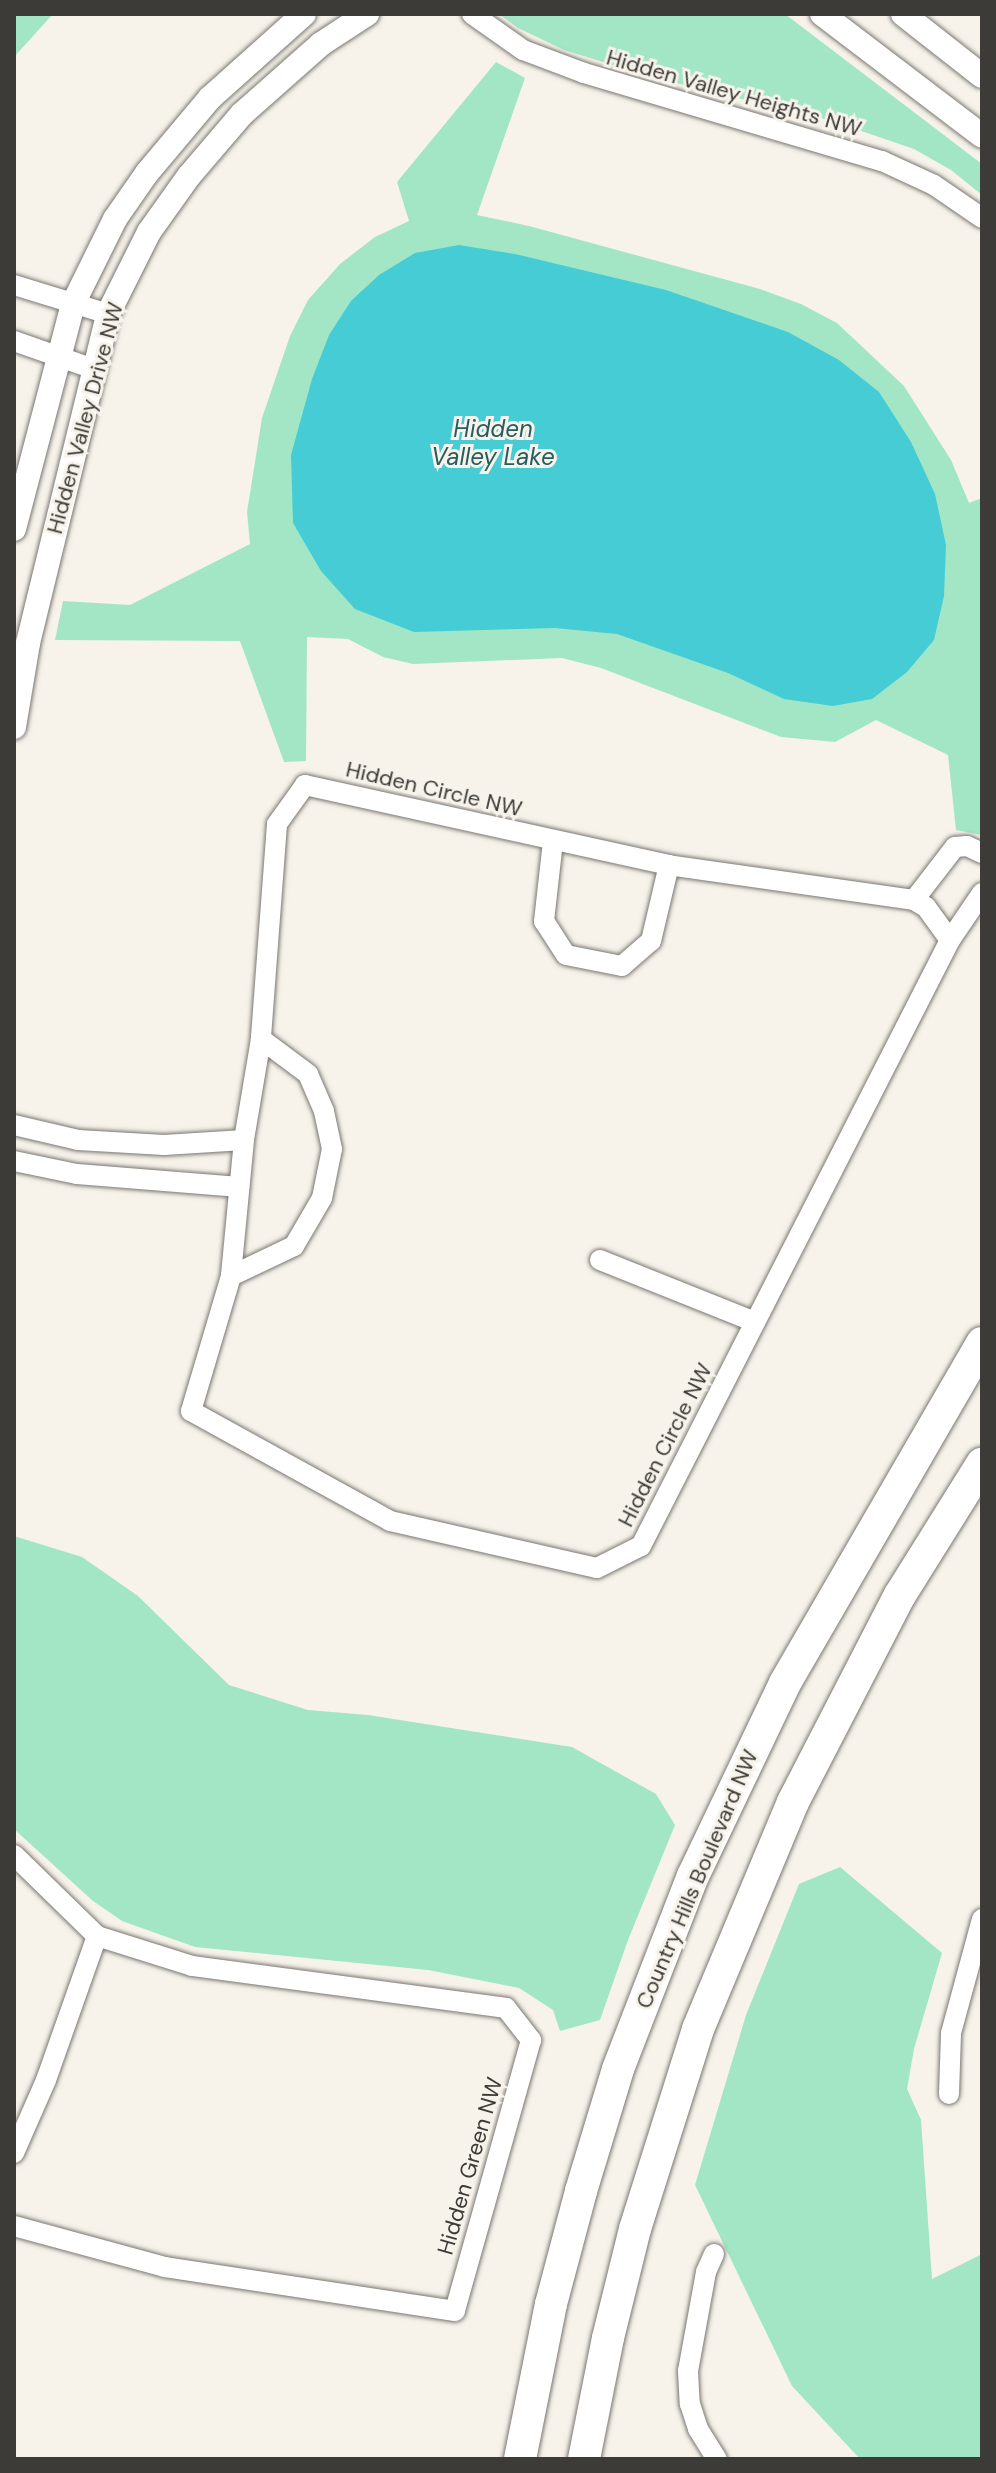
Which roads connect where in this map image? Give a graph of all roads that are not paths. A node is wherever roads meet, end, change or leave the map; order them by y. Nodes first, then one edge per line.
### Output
1 (304, 14) edge
2 (367, 14) edge
3 (472, 14) edge
4 (822, 14) edge
5 (903, 14) edge
6 (982, 76) edge
7 (982, 136) edge
8 (982, 218) edge
9 (14, 285) edge
10 (73, 304) junction
11 (108, 314) junction
12 (14, 341) edge
13 (57, 357) junction
14 (94, 369) junction
15 (14, 529) edge
16 (21, 641) edge
17 (16, 698) edge
18 (14, 727) edge
19 (553, 841) junction
20 (982, 853) edge
21 (669, 865) junction
22 (982, 893) edge
23 (914, 900) junction
24 (950, 940) junction
25 (261, 1039) junction
26 (14, 1125) edge
27 (244, 1140) junction
28 (14, 1161) edge
29 (239, 1187) junction
30 (600, 1260) dead end
31 (231, 1276) junction
32 (755, 1322) junction
33 (982, 1343) edge
34 (982, 1464) edge
35 (14, 1855) edge
36 (982, 1919) edge
37 (97, 1936) junction
38 (949, 2094) dead end
39 (14, 2153) edge
40 (14, 2226) edge
41 (714, 2254) dead end
42 (520, 2459) edge
43 (584, 2459) edge
44 (717, 2459) edge

1 - 10 street, Hidden Valley Drive NW
2 - 11 street, Hidden Valley Drive NW
3 - 8 street, Hidden Valley Heights NW
4 - 7 street
5 - 6 street
9 - 10 street
10 - 11 street
10 - 13 street, Hidden Valley Drive NW
11 - 14 street, Hidden Valley Drive NW
12 - 13 street
13 - 14 street
13 - 15 street, Hidden Valley Drive NW
14 - 16 street, Hidden Valley Drive NW
16 - 17 street, Hidden Valley Drive NW
17 - 18 street, Hidden Valley Drive NW
19 - 21 street, Hidden Circle NW
19 - 21 street
19 - 25 street, Hidden Circle NW
20 - 23 street
21 - 23 street, Hidden Circle NW
22 - 24 street, Hidden Circle NW
23 - 24 street
24 - 32 street, Hidden Circle NW
25 - 27 street, Hidden Circle NW
25 - 31 street
26 - 27 street
27 - 29 street, Hidden Circle NW
28 - 29 street
29 - 31 street, Hidden Circle NW
30 - 32 street
31 - 32 street, Hidden Circle NW
33 - 42 main road, Country Hills Boulevard NW
34 - 43 main road
35 - 37 street, Hidden Green NW
36 - 38 street
37 - 39 street
37 - 40 street, Hidden Green NW
41 - 44 street

